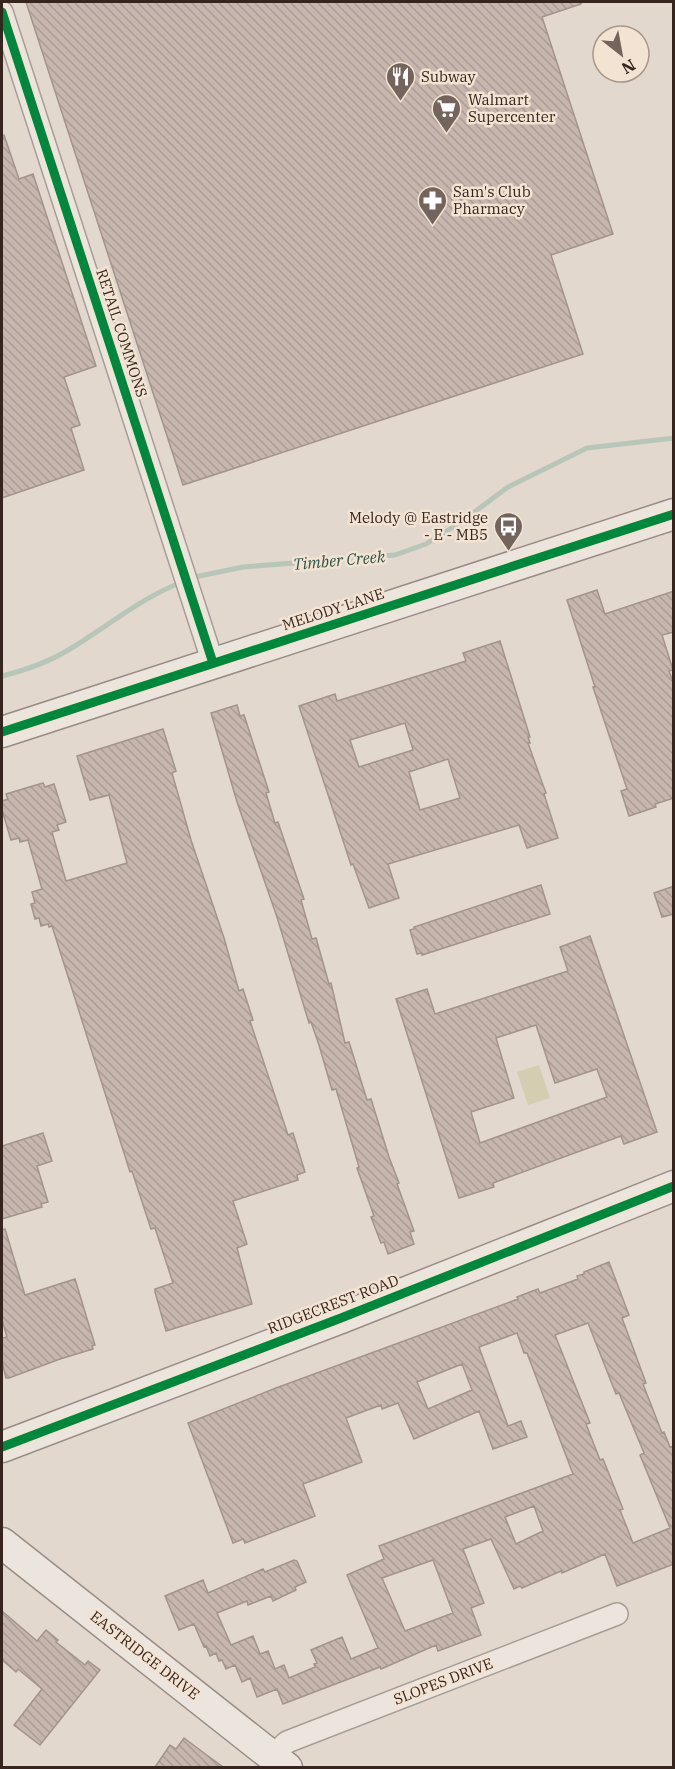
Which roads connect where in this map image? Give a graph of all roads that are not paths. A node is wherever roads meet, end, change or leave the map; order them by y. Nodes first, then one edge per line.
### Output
1 (2, 12) edge
2 (674, 514) edge
3 (213, 663) junction
4 (2, 732) edge
5 (674, 1186) edge
6 (2, 1446) edge
7 (2, 1543) edge
8 (617, 1614) dead end
9 (280, 1762) edge

1 - 3 street, RETAIL COMMONS
2 - 3 street, MELODY LANE
3 - 4 street, MELODY LANE
5 - 6 street, RIDGECREST ROAD
7 - 9 street, EASTRIDGE DRIVE
8 - 9 street, SLOPES DRIVE

